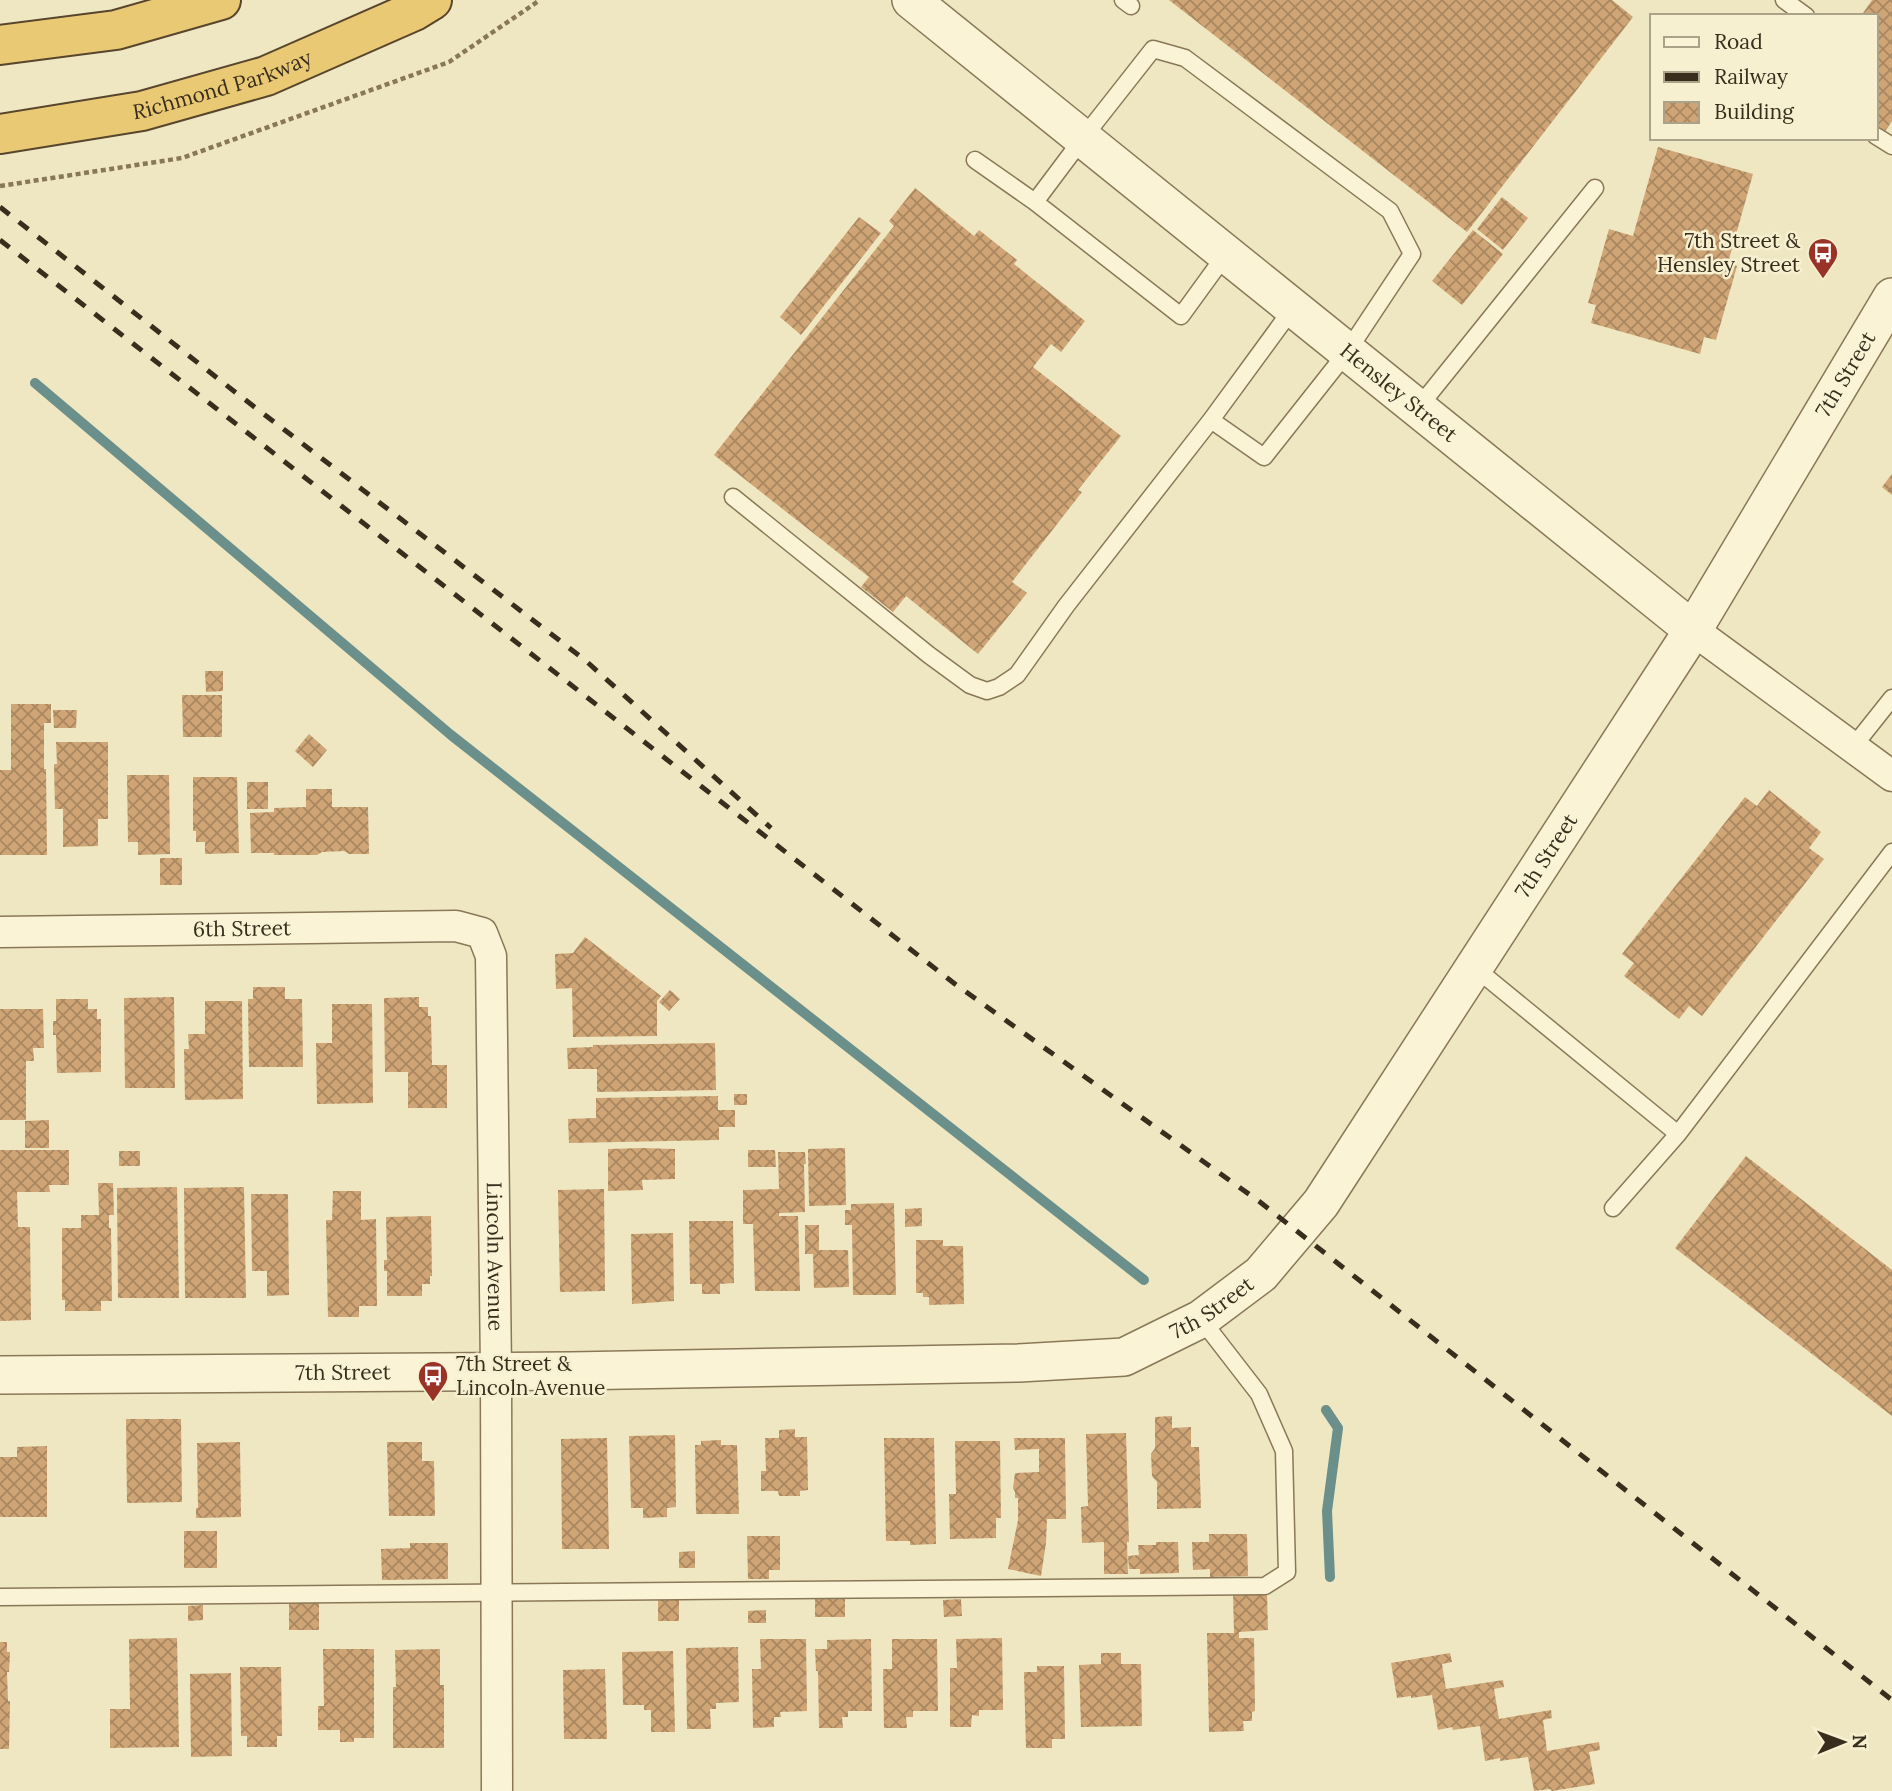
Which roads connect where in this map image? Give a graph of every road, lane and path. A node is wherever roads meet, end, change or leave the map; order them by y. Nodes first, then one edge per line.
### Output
1 (221, 0) edge
2 (432, 0) edge
3 (911, 0) edge
4 (1784, 0) edge
5 (1803, 14) edge
6 (0, 45) edge
7 (0, 134) edge
8 (1083, 138) junction
9 (975, 160) dead end
10 (1595, 188) dead end
11 (1035, 202) junction
12 (1226, 254) junction
13 (1892, 297) edge
14 (1293, 308) junction
15 (1347, 352) junction
16 (1418, 408) junction
17 (1211, 420) junction
18 (733, 497) dead end
19 (1693, 630) junction
20 (1892, 698) edge
21 (1853, 747) junction
22 (1892, 776) edge
23 (1892, 852) edge
24 (0, 932) edge
25 (482, 933) joint
26 (1474, 967) junction
27 (1678, 1134) junction
28 (1614, 1208) dead end
29 (1201, 1319) junction
30 (496, 1371) junction
31 (0, 1375) edge
32 (497, 1593) junction
33 (0, 1597) edge
34 (497, 1791) edge

1 - 6 highway
2 - 7 highway, Richmond Parkway
3 - 8 street, Hensley Street
4 - 5 lane
8 - 11 lane
8 - 12 street, Hensley Street
8 - 15 lane
9 - 11 lane
10 - 16 lane
11 - 12 lane
12 - 14 street, Hensley Street
13 - 19 street, 7th Street
14 - 15 street, Hensley Street
14 - 17 lane
15 - 16 street, Hensley Street
15 - 17 lane
16 - 19 street, Hensley Street
17 - 18 lane
19 - 21 street, Hensley Street
19 - 26 street, 7th Street
20 - 21 lane
21 - 22 street, Hensley Street
23 - 27 lane
24 - 25 street, 6th Street
25 - 30 street, Lincoln Avenue
26 - 27 lane
26 - 29 street, 7th Street
27 - 28 lane
29 - 30 street, 7th Street
29 - 32 lane
30 - 31 street, 7th Street
30 - 32 street, Lincoln Avenue
32 - 33 lane
32 - 34 street, Lincoln Avenue

